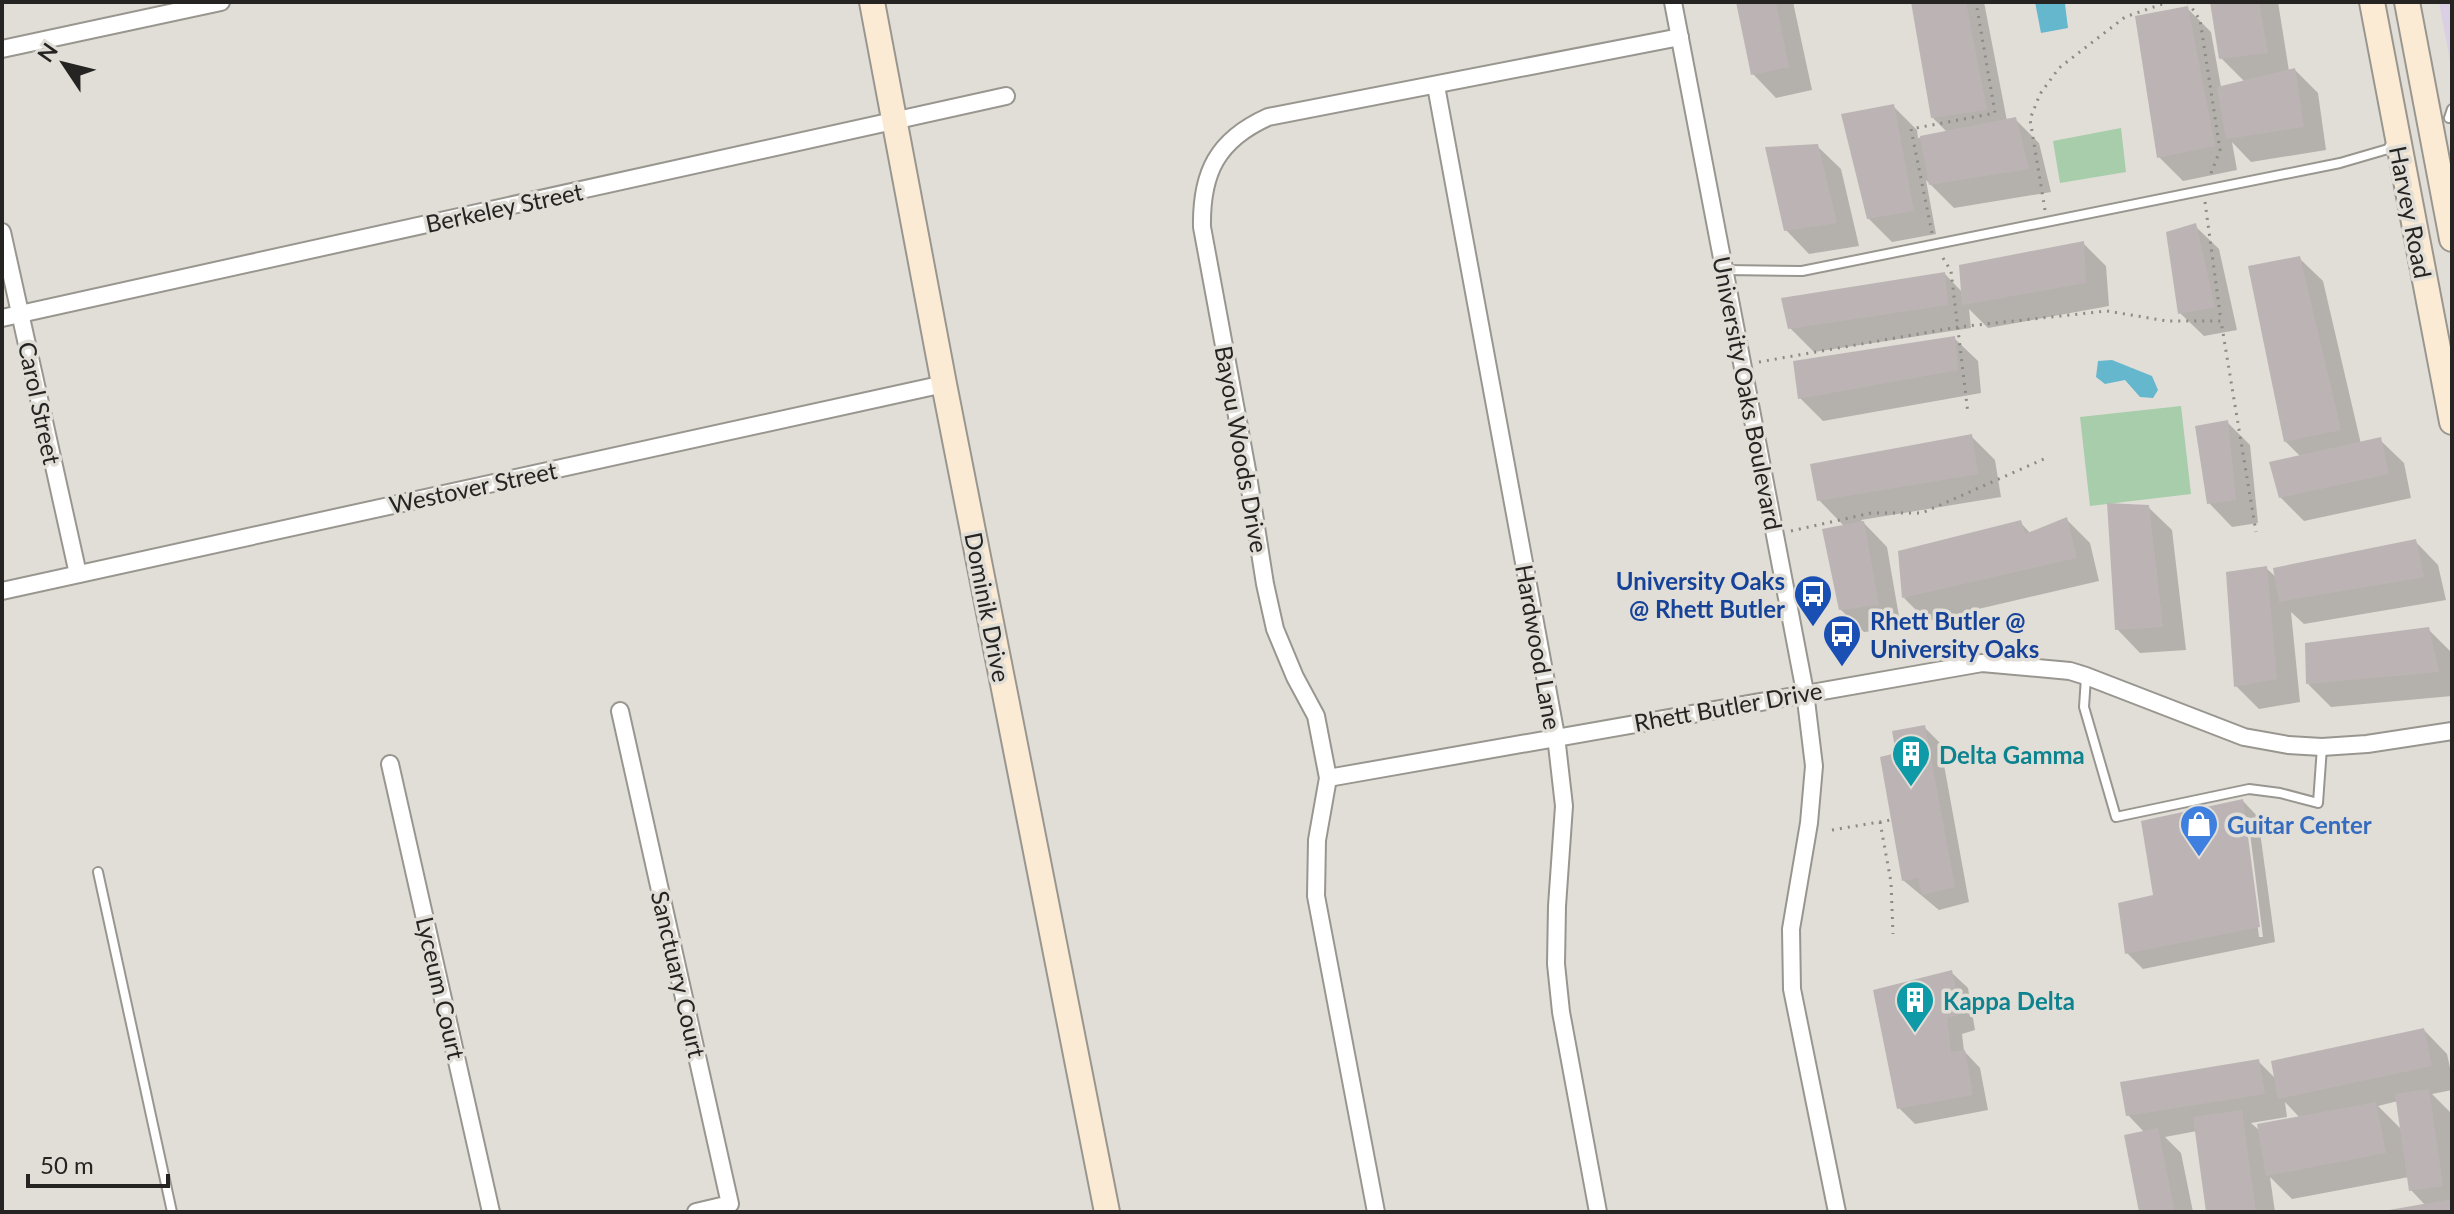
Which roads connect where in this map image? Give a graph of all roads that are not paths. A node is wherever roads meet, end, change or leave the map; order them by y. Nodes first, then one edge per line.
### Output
1 (221, 2) edge
2 (872, 2) edge
3 (1673, 2) edge
4 (2372, 2) edge
5 (2407, 2) edge
6 (1680, 37) junction
7 (2, 49) edge
8 (1436, 86) junction
9 (1006, 96) dead end
10 (2446, 118) edge
11 (894, 121) junction
12 (2396, 135) junction
13 (2, 232) edge
14 (2452, 239) edge
15 (1725, 270) junction
16 (21, 314) junction
17 (2, 318) edge
18 (944, 384) junction
19 (2452, 422) edge
20 (78, 574) junction
21 (2, 591) edge
22 (2086, 676) junction
23 (1805, 692) junction
24 (620, 711) dead end
25 (2452, 731) edge
26 (1556, 736) junction
27 (2322, 747) junction
28 (390, 764) dead end
29 (1328, 778) junction
30 (98, 872) dead end
31 (172, 1212) edge
32 (491, 1212) edge
33 (696, 1212) edge
34 (1107, 1212) edge
35 (1376, 1212) edge
36 (1598, 1212) edge
37 (1837, 1212) edge

1 - 7 street
2 - 11 street, Dominik Drive
3 - 6 street, University Oaks Boulevard
4 - 12 street, Harvey Road
5 - 10 street, Harvey Road
6 - 8 street, Bayou Woods Drive
6 - 15 street, University Oaks Boulevard
8 - 26 street, Hardwood Lane
8 - 29 street, Bayou Woods Drive
9 - 11 street, Berkeley Street
10 - 12 street
10 - 14 street, Harvey Road
11 - 16 street, Berkeley Street
11 - 18 street, Dominik Drive
12 - 15 lane
12 - 19 street, Harvey Road
13 - 16 street, Carol Street
15 - 23 street, University Oaks Boulevard
16 - 17 street, Berkeley Street
16 - 20 street, Carol Street
18 - 20 street, Westover Street
18 - 34 street, Dominik Drive
20 - 21 street, Westover Street
22 - 23 street, Rhett Butler Drive
22 - 27 street, Rhett Butler Drive
22 - 27 lane
23 - 26 street, Rhett Butler Drive
23 - 37 street, University Oaks Boulevard
24 - 33 street, Sanctuary Court
25 - 27 street, Rhett Butler Drive
26 - 29 street, Rhett Butler Drive
26 - 36 street, Hardwood Lane
28 - 32 street, Lyceum Court
29 - 35 street, Bayou Woods Drive
30 - 31 lane

